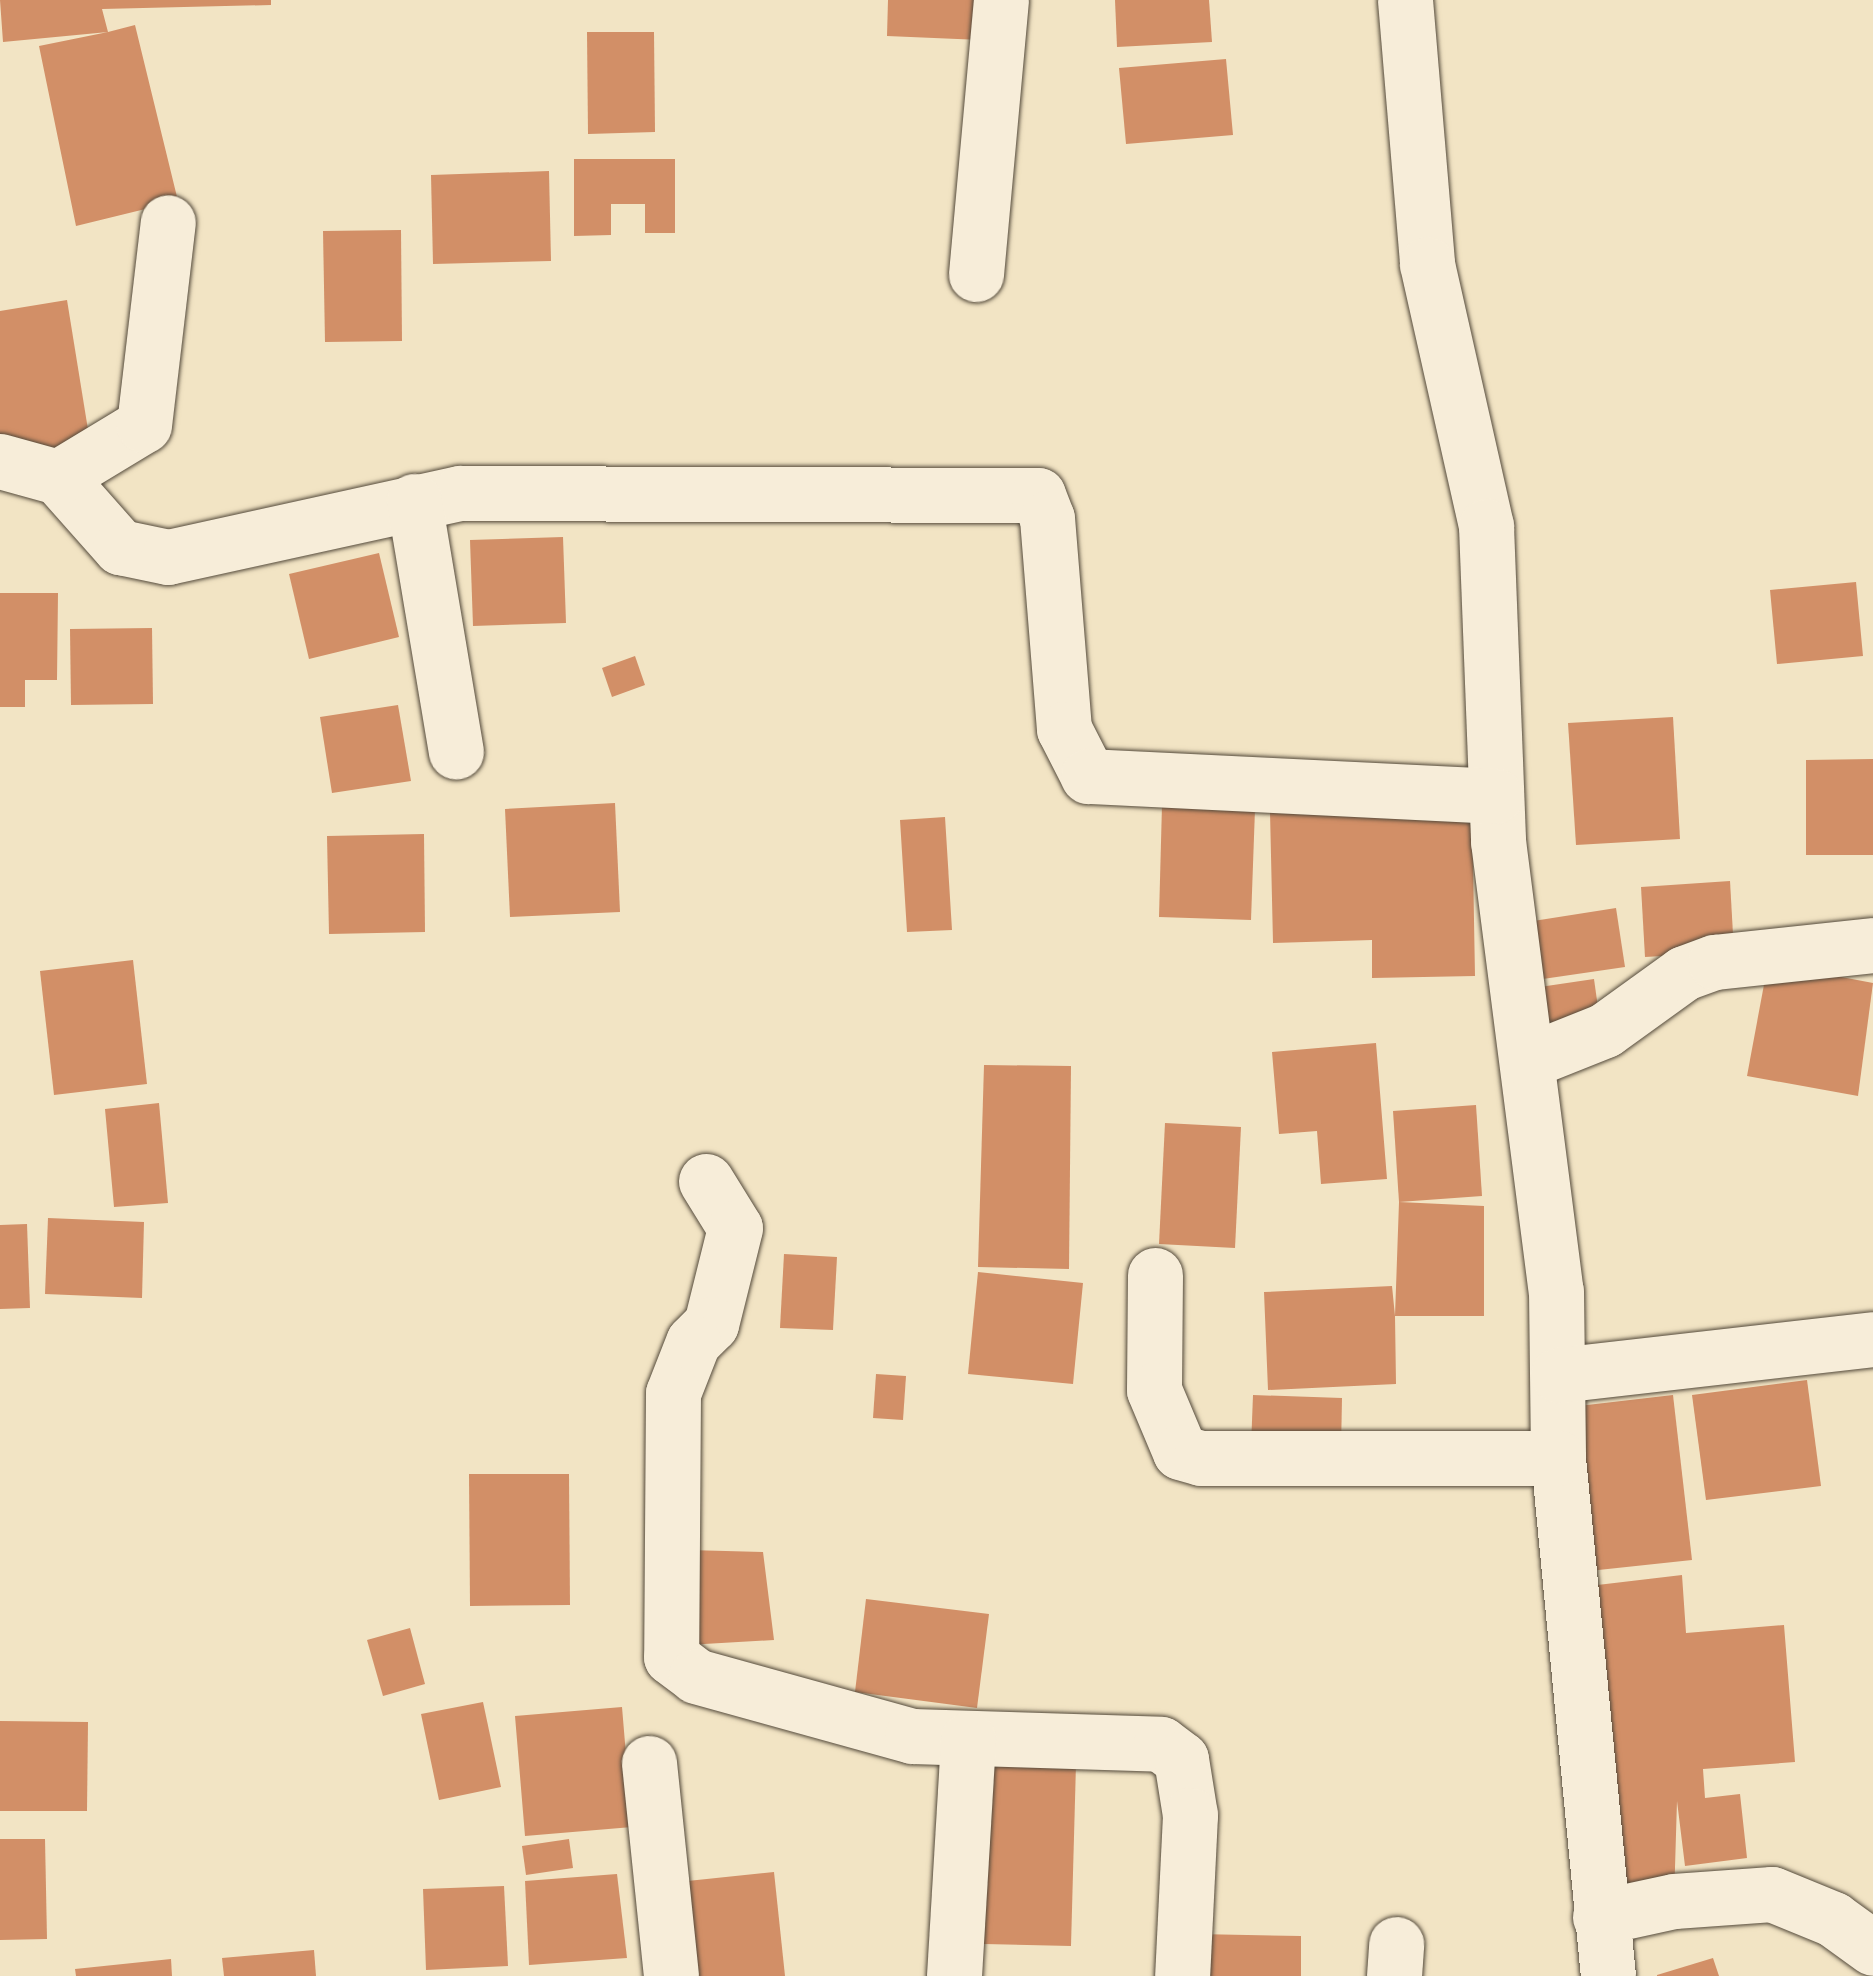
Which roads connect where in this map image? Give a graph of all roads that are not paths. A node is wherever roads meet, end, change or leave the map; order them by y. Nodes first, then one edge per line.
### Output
1 (1000, 0) edge
2 (1406, 0) edge
3 (168, 222) dead end
4 (976, 274) dead end
5 (0, 461) edge
6 (58, 478) junction
7 (414, 501) junction
8 (456, 752) dead end
9 (1496, 796) junction
10 (1873, 946) edge
11 (1530, 1060) junction
12 (706, 1182) dead end
13 (1155, 1275) dead end
14 (1873, 1339) edge
15 (1558, 1375) junction
16 (1558, 1458) junction
17 (968, 1739) junction
18 (649, 1763) dead end
19 (1600, 1917) junction
20 (1873, 1948) edge
21 (671, 1976) edge
22 (954, 1976) edge
23 (1182, 1976) edge
24 (1608, 1976) edge

1 - 4 street
2 - 9 street
3 - 6 street
5 - 6 street
6 - 7 street
7 - 8 street
7 - 9 street
9 - 11 street
10 - 11 street
11 - 15 street
12 - 17 street
13 - 16 street
14 - 15 street
15 - 16 street
16 - 19 street
17 - 22 street
17 - 23 street
18 - 21 street
19 - 20 street
19 - 24 street

